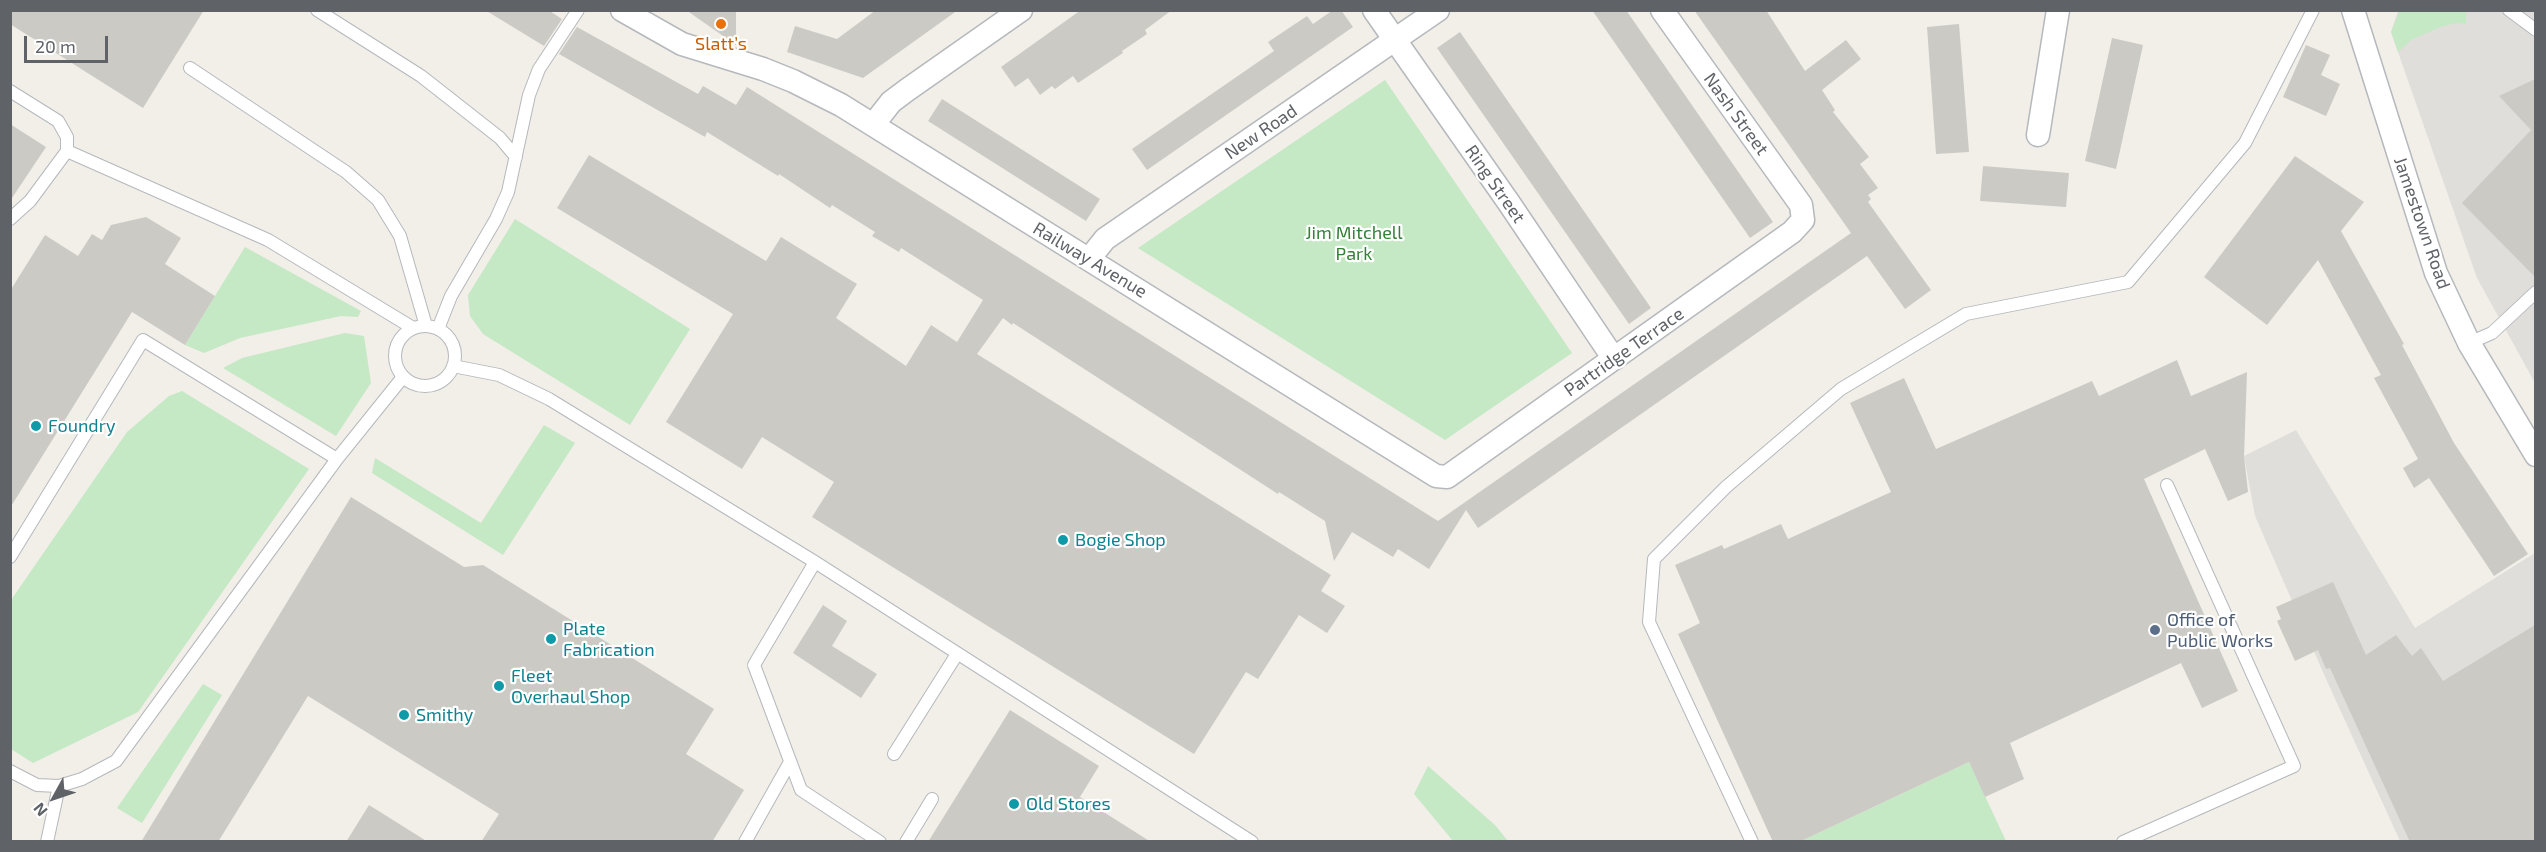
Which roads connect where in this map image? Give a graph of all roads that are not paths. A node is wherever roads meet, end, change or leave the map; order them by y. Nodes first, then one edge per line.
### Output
1 (317, 10) edge
2 (578, 10) edge
3 (622, 10) edge
4 (1022, 10) edge
5 (1374, 10) edge
6 (1438, 10) edge
7 (1662, 10) edge
8 (2058, 10) edge
9 (2313, 10) edge
10 (2353, 10) edge
11 (2509, 10) edge
12 (2535, 30) edge
13 (1395, 42) junction
14 (190, 68) dead end
15 (10, 91) edge
16 (873, 125) junction
17 (2038, 135) dead end
18 (67, 151) junction
19 (516, 157) junction
20 (10, 219) edge
21 (1803, 220) joint
22 (1089, 259) junction
23 (2535, 292) edge
24 (413, 328) junction
25 (432, 328) junction
26 (2469, 343) junction
27 (1614, 358) junction
28 (453, 366) junction
29 (403, 377) junction
30 (2535, 455) edge
31 (336, 459) junction
32 (1442, 477) joint
33 (2167, 485) dead end
34 (10, 557) edge
35 (815, 562) junction
36 (957, 654) junction
37 (894, 754) dead end
38 (790, 762) junction
39 (10, 771) edge
40 (59, 786) junction
41 (932, 799) dead end
42 (47, 842) edge
43 (745, 842) edge
44 (880, 842) edge
45 (906, 842) edge
46 (1252, 842) edge
47 (1752, 842) edge
48 (2123, 842) edge

1 - 19 lane
2 - 19 lane
3 - 16 street, Railway Avenue
4 - 16 street
5 - 13 street, Ring Street
6 - 13 street, New Road
7 - 21 street, Nash Street
8 - 17 street
9 - 47 lane
10 - 26 street, Jamestown Road
11 - 12 lane
13 - 22 street, New Road
13 - 27 street, Ring Street
14 - 25 lane
15 - 18 lane
16 - 22 street, Railway Avenue
18 - 20 lane
18 - 24 lane
19 - 25 lane
21 - 27 street, Partridge Terrace
22 - 32 street, Railway Avenue
23 - 26 lane
24 - 25 lane
24 - 29 lane
25 - 28 lane
26 - 30 street, Jamestown Road
27 - 32 street, Partridge Terrace
28 - 29 lane
28 - 35 lane
29 - 31 lane
31 - 34 lane
31 - 40 lane
33 - 48 lane
35 - 36 lane
35 - 38 lane
36 - 37 lane
36 - 46 lane
38 - 43 lane
38 - 44 lane
39 - 40 lane
40 - 42 lane
41 - 45 lane

